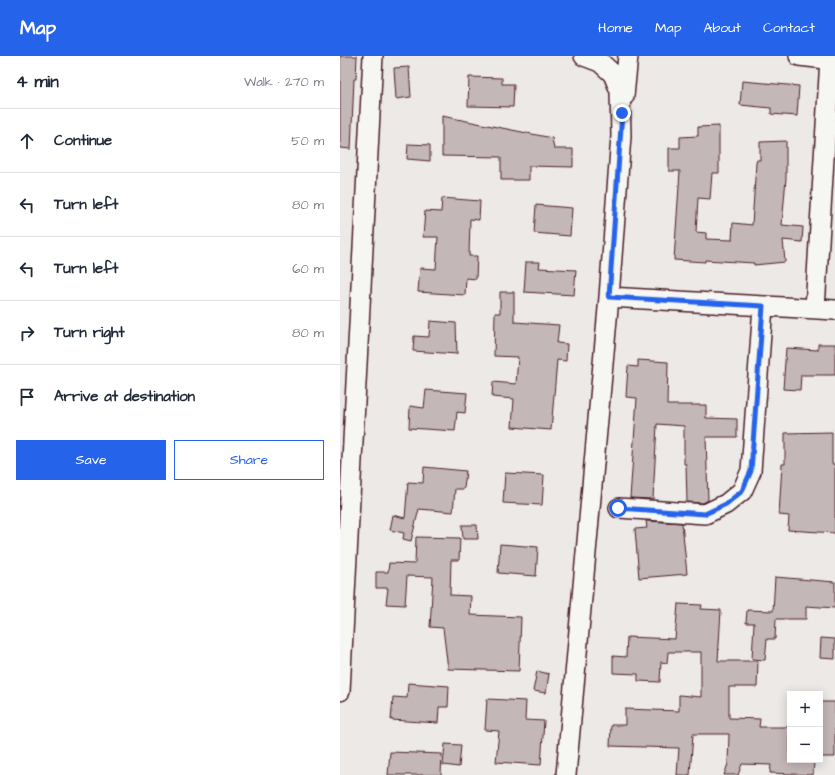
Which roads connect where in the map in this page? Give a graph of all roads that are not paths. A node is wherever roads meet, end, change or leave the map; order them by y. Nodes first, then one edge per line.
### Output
1 (373, 56) edge
2 (584, 56) edge
3 (628, 56) edge
4 (799, 56) edge
5 (803, 56) edge
6 (832, 60) edge
7 (622, 113) junction
8 (609, 297) junction
9 (763, 306) junction
10 (816, 309) junction
11 (835, 310) edge
12 (348, 401) edge
13 (618, 508) dead end
14 (342, 607) edge
15 (340, 691) edge
16 (566, 775) edge

1 - 12 street
2 - 7 street
3 - 7 street
4 - 5 street
5 - 6 street
6 - 10 street
7 - 8 street
8 - 9 street
8 - 16 street
9 - 10 street
9 - 13 street
10 - 11 street
12 - 14 street
14 - 15 street

